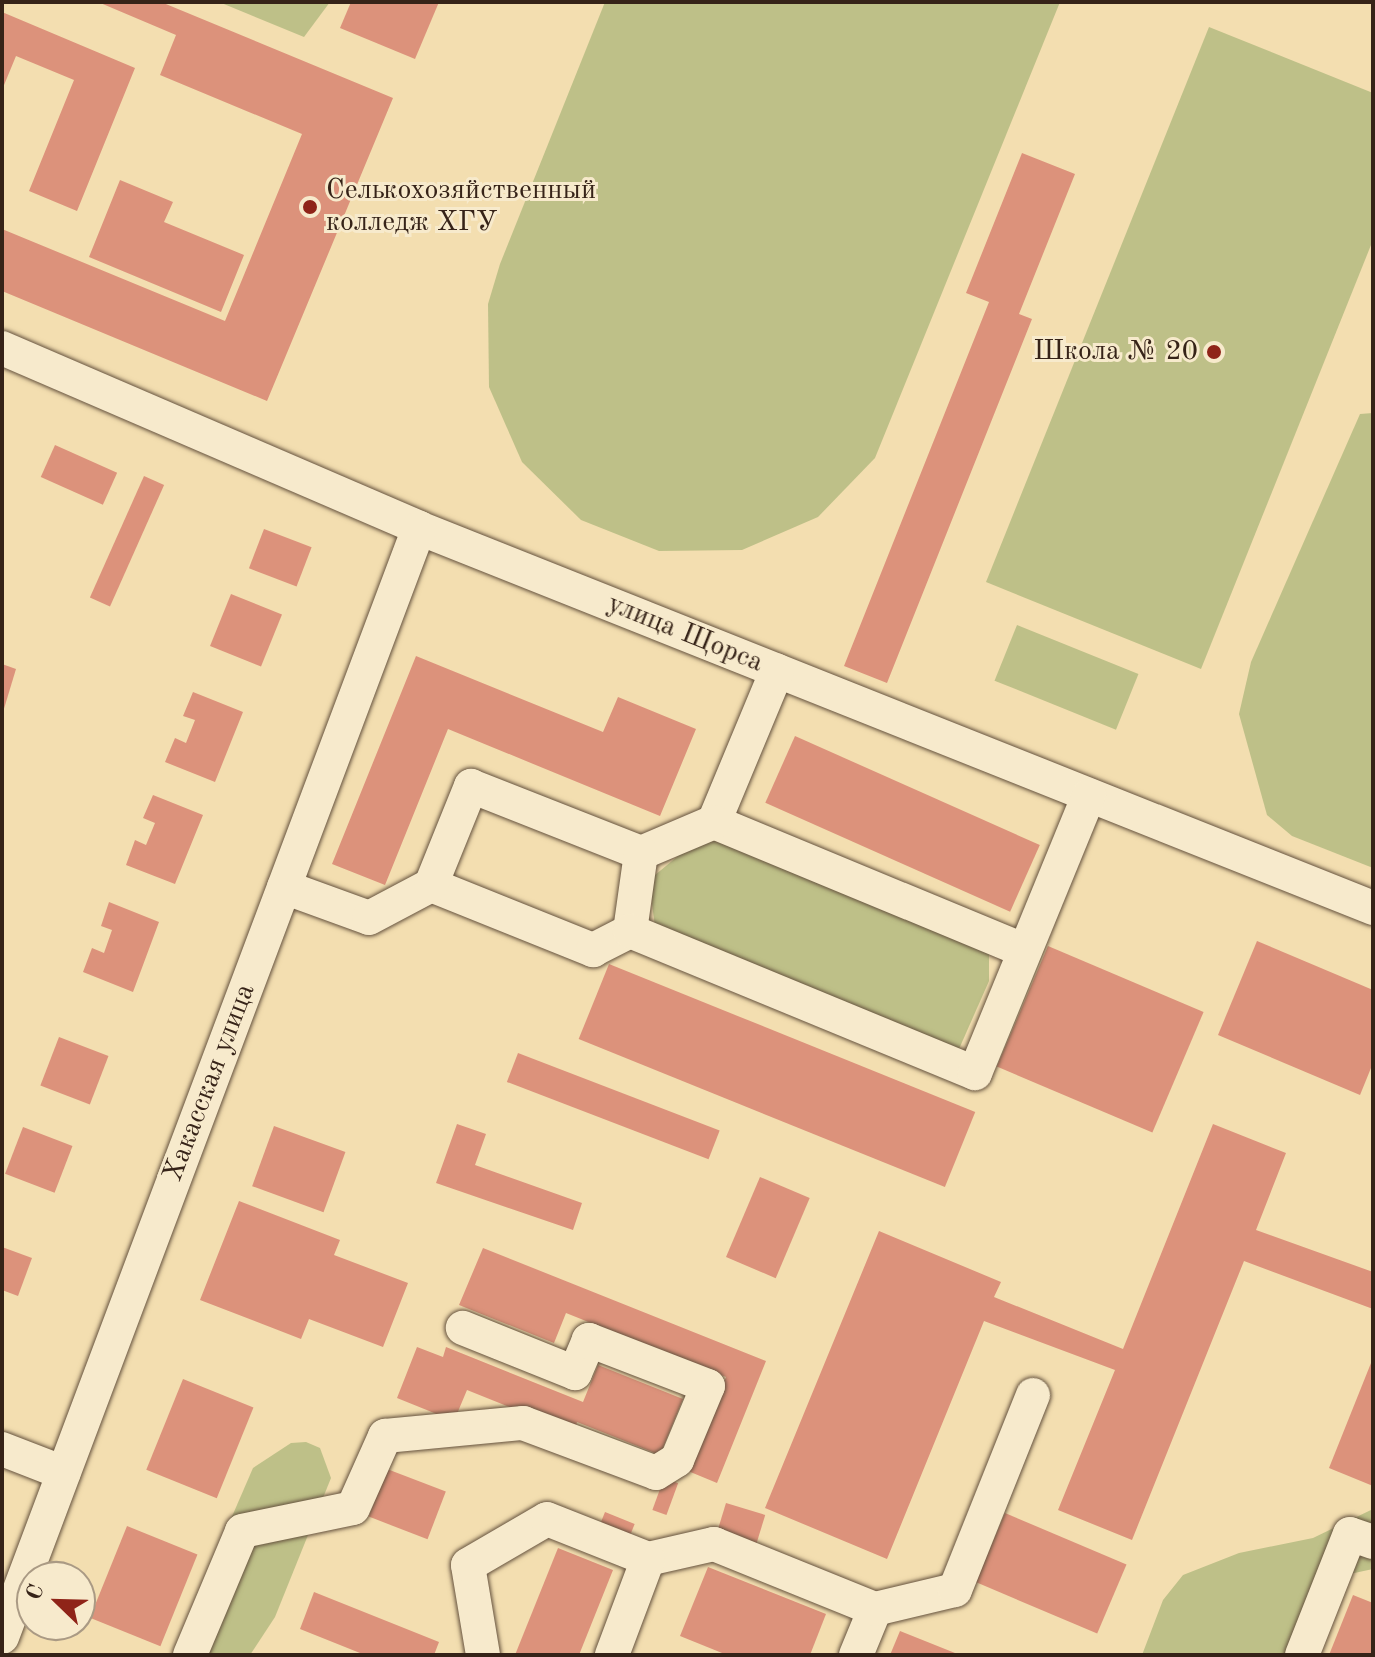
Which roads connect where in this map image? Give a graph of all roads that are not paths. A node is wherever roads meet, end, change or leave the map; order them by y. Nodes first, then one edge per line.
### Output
1 (2, 348) edge
2 (419, 528) junction
3 (777, 671) junction
4 (1089, 795) junction
5 (714, 822) junction
6 (641, 853) junction
7 (431, 885) junction
8 (284, 887) junction
9 (1373, 908) edge
10 (630, 931) junction
11 (1023, 950) junction
12 (463, 1328) dead end
13 (1033, 1395) dead end
14 (2, 1449) edge
15 (64, 1473) junction
16 (1373, 1542) edge
17 (648, 1559) junction
18 (875, 1609) junction
19 (2, 1637) edge
20 (2, 1651) edge
21 (12, 1655) edge
22 (190, 1655) edge
23 (483, 1655) edge
24 (612, 1655) edge
25 (856, 1655) edge
26 (1302, 1655) edge

1 - 2 street, улица Щорса
2 - 3 street, улица Щорса
2 - 8 street, Хакасская улица
3 - 4 street, улица Щорса
3 - 5 street
4 - 9 street, улица Щорса
4 - 11 street
5 - 6 street
5 - 11 street
6 - 7 street
6 - 10 street
7 - 8 street
7 - 10 street
8 - 15 street, Хакасская улица
10 - 11 street
12 - 22 street
13 - 18 street
14 - 15 street
15 - 19 street, Хакасская улица
16 - 26 street
17 - 18 street
17 - 23 street
17 - 24 street
18 - 25 street
20 - 21 street

